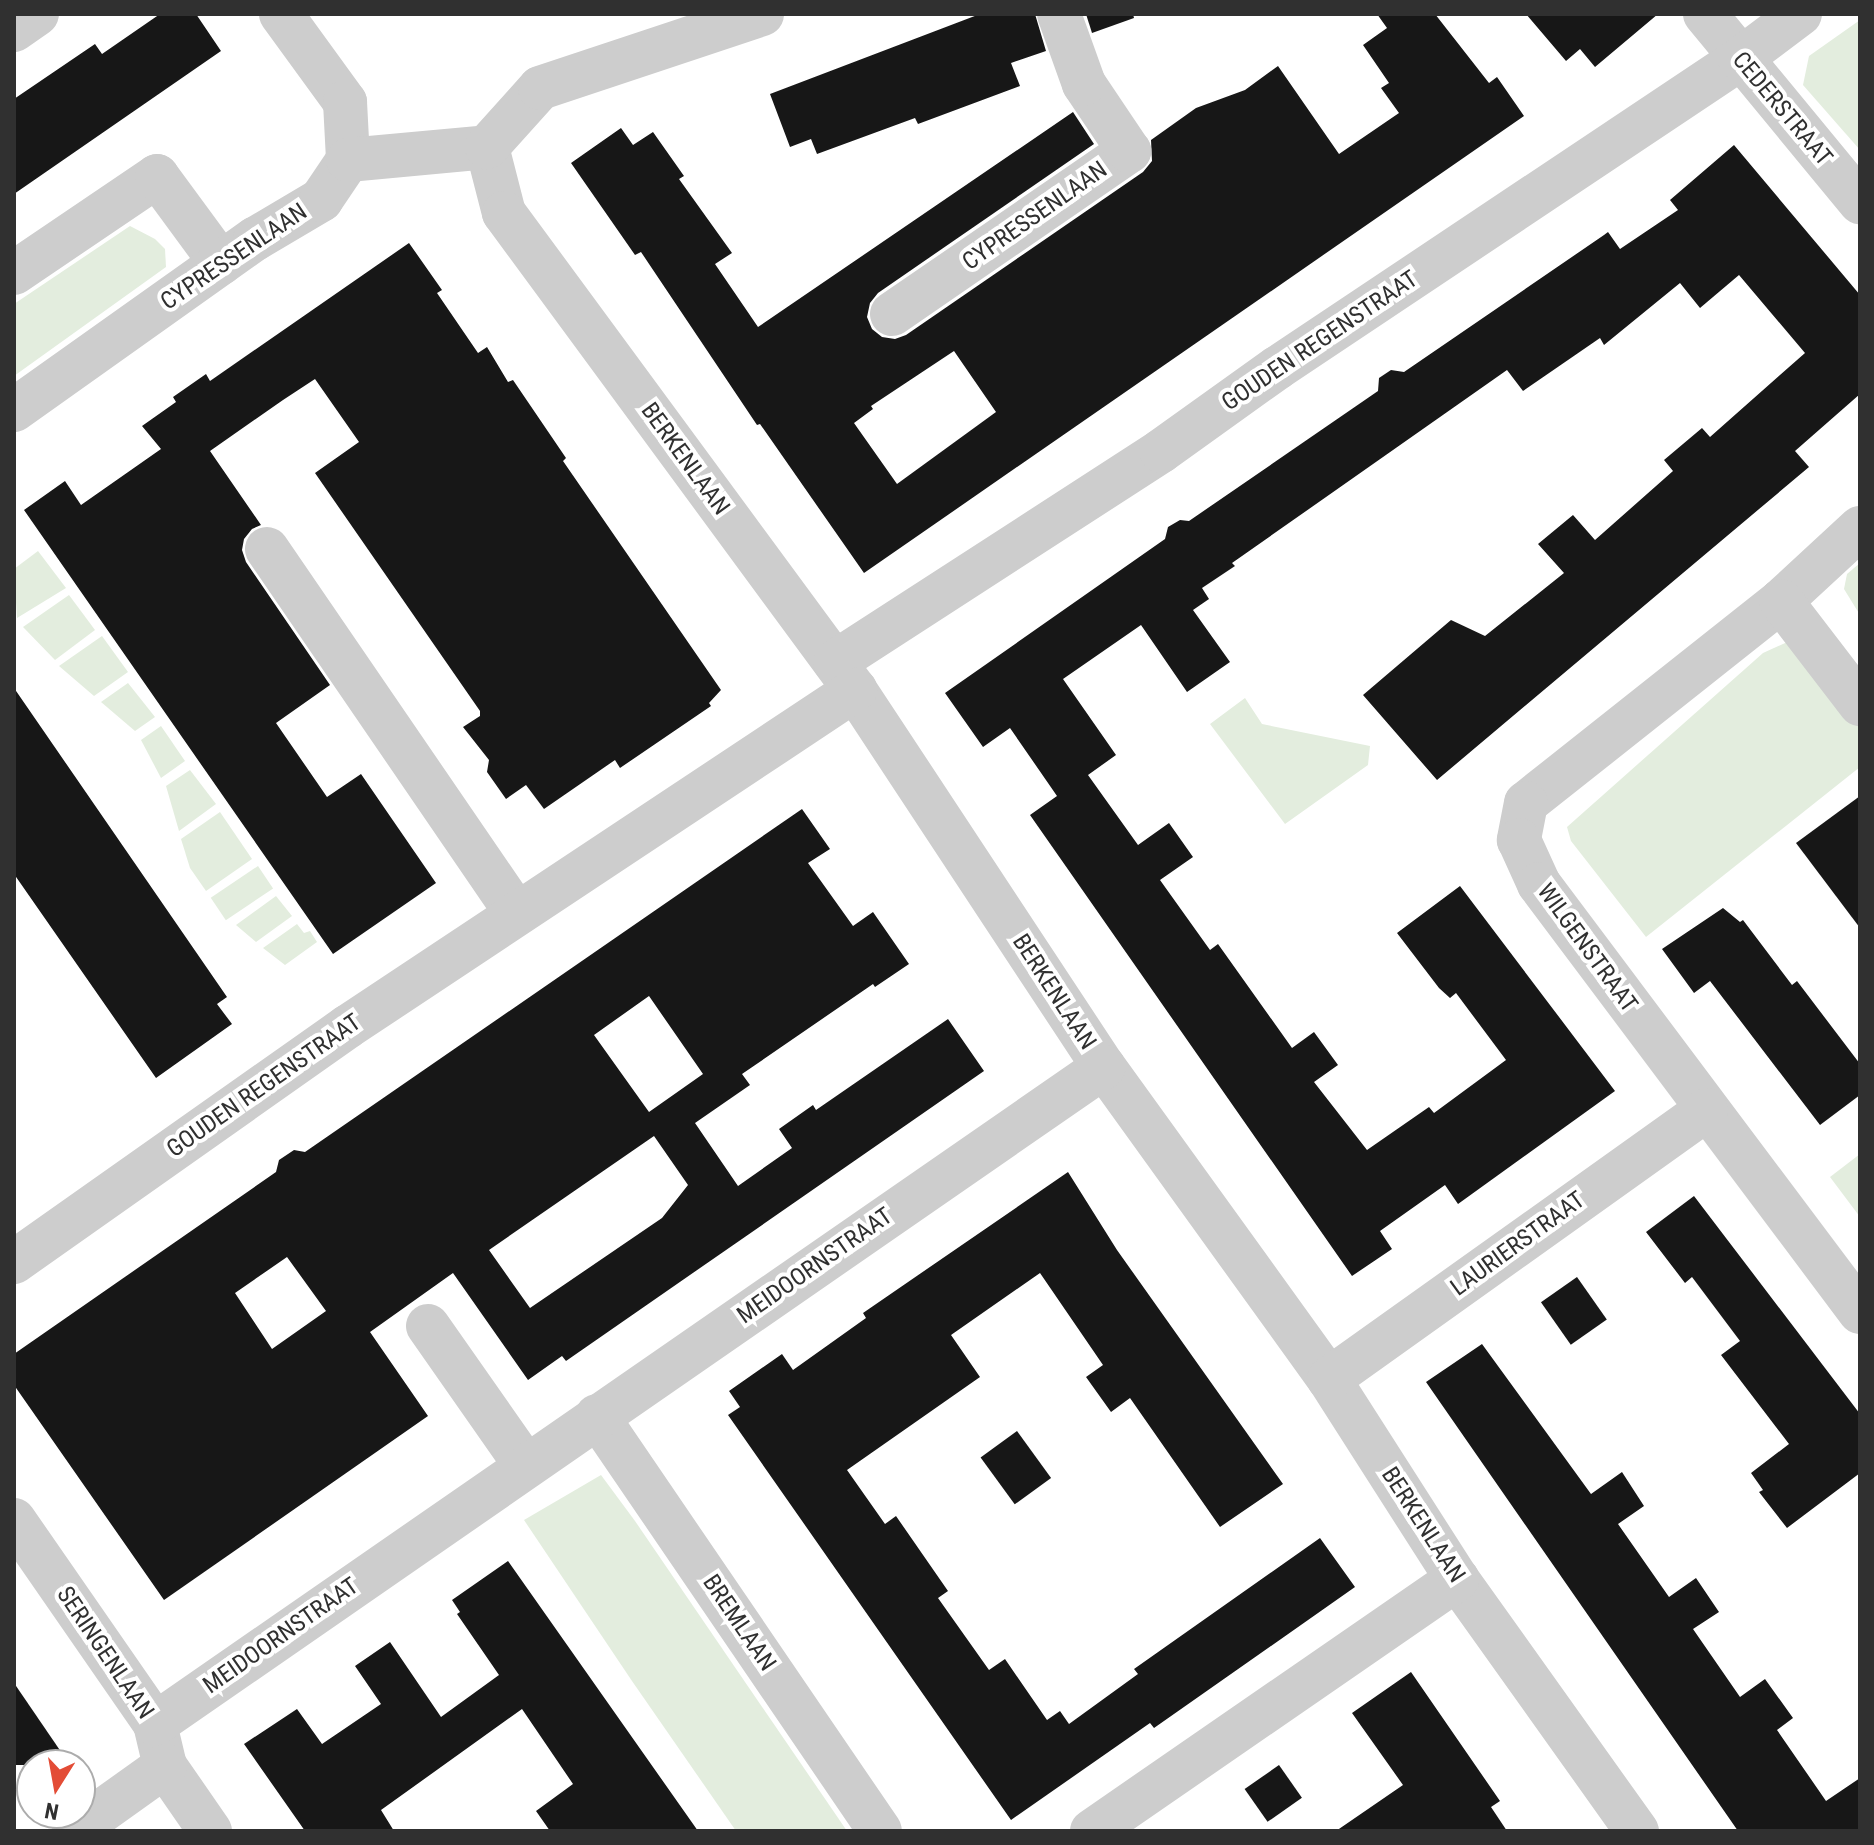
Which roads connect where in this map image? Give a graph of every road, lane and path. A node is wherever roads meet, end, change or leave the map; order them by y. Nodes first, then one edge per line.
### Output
1 (37, 14) edge
2 (281, 14) edge
3 (762, 14) edge
4 (1059, 14) edge
5 (1705, 14) edge
6 (1800, 14) edge
7 (14, 30) edge
8 (1740, 59) junction
9 (487, 147) junction
10 (348, 160) junction
11 (1860, 202) edge
12 (221, 263) junction
13 (14, 273) edge
14 (892, 314) dead end
15 (14, 410) edge
16 (1860, 528) edge
17 (267, 549) dead end
18 (1781, 601) junction
19 (845, 676) junction
20 (1860, 704) edge
21 (517, 914) junction
22 (1104, 1067) junction
23 (1706, 1110) junction
24 (14, 1262) edge
25 (1860, 1312) edge
26 (428, 1326) dead end
27 (1329, 1379) junction
28 (597, 1416) junction
29 (526, 1466) junction
30 (14, 1520) edge
31 (1457, 1579) junction
32 (155, 1724) junction
33 (165, 1766) junction
34 (74, 1831) edge
35 (210, 1831) edge
36 (880, 1831) edge
37 (1092, 1831) edge
38 (1637, 1831) edge

1 - 7 street
2 - 10 street
3 - 9 street
4 - 14 street, CYPRESSENLAAN
5 - 8 street, CEDERSTRAAT
6 - 8 street, GOUDEN REGENSTRAAT
8 - 11 street, CEDERSTRAAT
8 - 19 street, GOUDEN REGENSTRAAT
9 - 10 street
9 - 19 street, BERKENLAAN
10 - 12 street, CYPRESSENLAAN
12 - 13 street
12 - 15 street, CYPRESSENLAAN
16 - 18 street, WILGENSTRAAT
17 - 21 street
18 - 20 street
18 - 23 street, WILGENSTRAAT
19 - 21 street, GOUDEN REGENSTRAAT
19 - 22 street, BERKENLAAN
21 - 24 street, GOUDEN REGENSTRAAT
22 - 27 street, BERKENLAAN
22 - 28 street, MEIDOORNSTRAAT
23 - 25 street, WILGENSTRAAT
23 - 27 street, LAURIERSTRAAT
26 - 29 street
27 - 31 street, BERKENLAAN
28 - 29 street, MEIDOORNSTRAAT
28 - 36 street, BREMLAAN
29 - 32 street, MEIDOORNSTRAAT
30 - 32 street, SERINGENLAAN
31 - 37 street
31 - 38 street, BERKENLAAN
32 - 33 street, SERINGENLAAN
33 - 34 street
33 - 35 street, SERINGENLAAN

